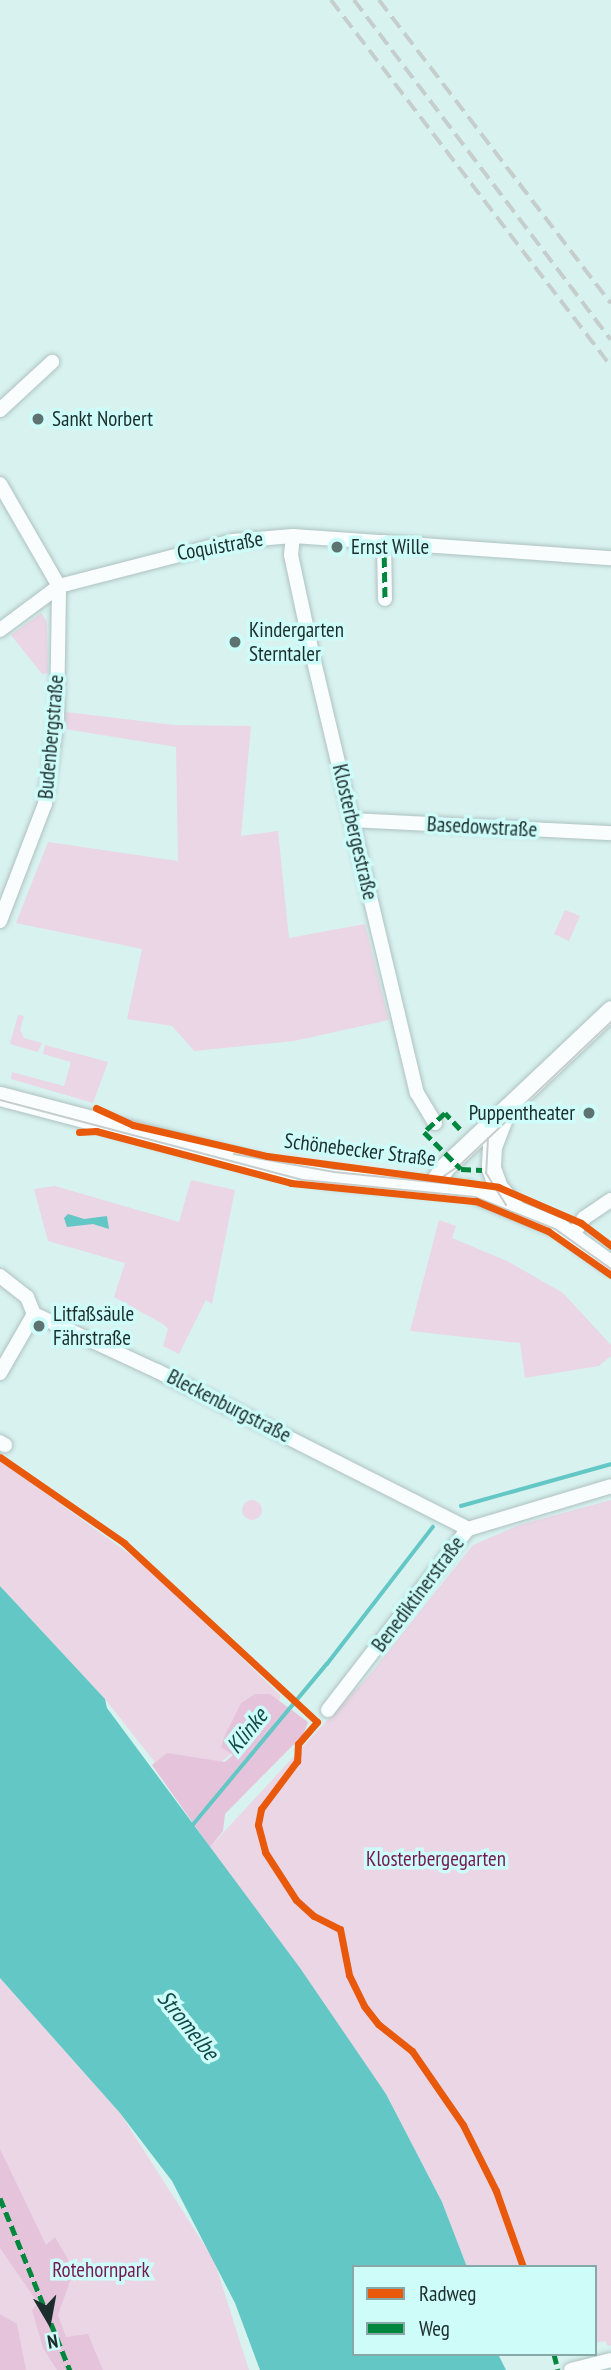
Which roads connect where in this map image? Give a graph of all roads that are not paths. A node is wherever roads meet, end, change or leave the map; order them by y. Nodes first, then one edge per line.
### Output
1 (52, 362) dead end
2 (0, 410) edge
3 (0, 484) edge
4 (293, 536) junction
5 (384, 542) junction
6 (611, 558) edge
7 (59, 586) junction
8 (385, 599) dead end
9 (0, 630) edge
10 (353, 820) junction
11 (611, 833) edge
12 (0, 921) edge
13 (610, 1013) edge
14 (0, 1096) edge
15 (505, 1113) junction
16 (435, 1123) dead end
17 (431, 1186) junction
18 (611, 1200) edge
19 (519, 1210) junction
20 (573, 1235) junction
21 (611, 1265) edge
22 (0, 1276) edge
23 (34, 1314) junction
24 (0, 1373) edge
25 (611, 1486) edge
26 (468, 1529) junction
27 (328, 1710) dead end
28 (611, 2360) edge
29 (572, 2370) edge

1 - 2 street
3 - 7 street
4 - 5 street, Coquistraße
4 - 7 street, Coquistraße
4 - 10 street, Klosterbergestraße
5 - 6 street, Coquistraße
5 - 8 street
7 - 9 street
7 - 12 street, Budenbergstraße
10 - 11 street, Basedowstraße
10 - 16 street, Klosterbergestraße
13 - 15 main road
14 - 17 main road, Schönebecker Straße
15 - 17 main road
15 - 19 main road
17 - 19 main road, Schönebecker Straße
18 - 20 street
19 - 20 main road, Schönebecker Straße
20 - 21 main road, Schönebecker Straße
22 - 23 street, Bleckenburgstraße
23 - 24 street
23 - 26 street, Bleckenburgstraße
25 - 26 street, Benediktinerstraße
26 - 27 street, Benediktinerstraße
28 - 29 street

